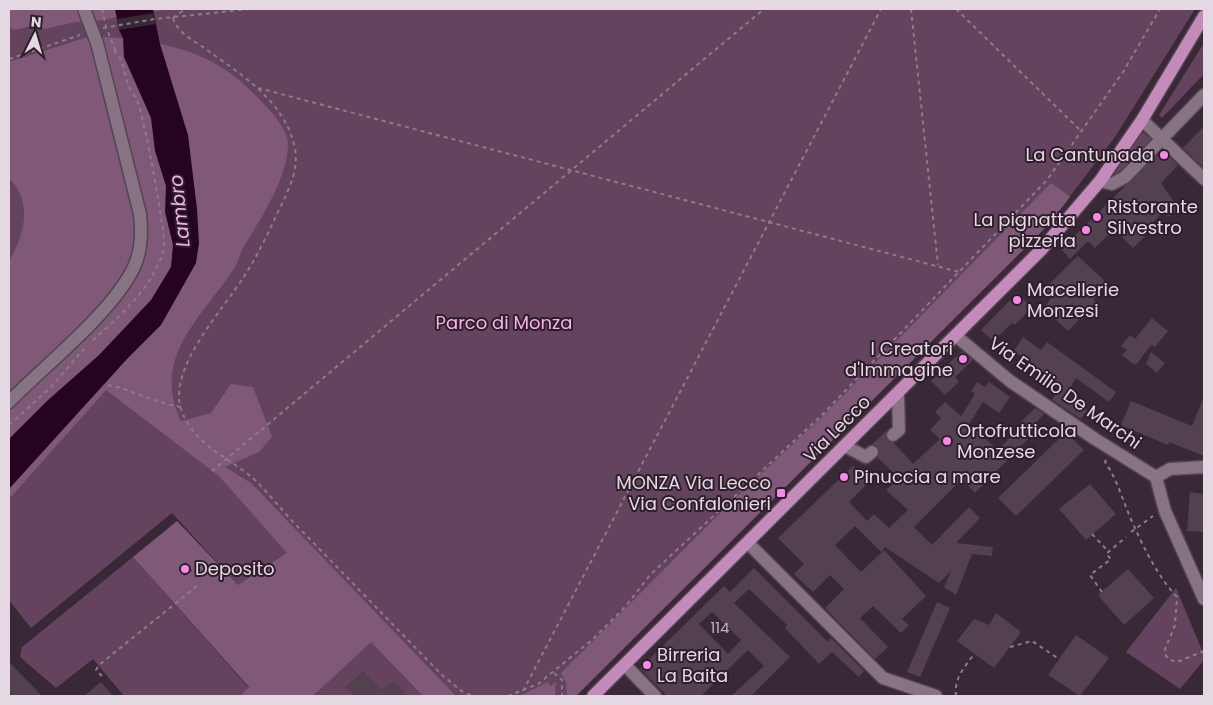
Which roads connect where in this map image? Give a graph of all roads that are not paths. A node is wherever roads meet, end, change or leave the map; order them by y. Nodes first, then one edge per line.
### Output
1 (84, 9) edge
2 (1204, 16) edge
3 (1204, 95) edge
4 (1142, 120) junction
5 (1162, 139) junction
6 (1204, 180) edge
7 (1100, 181) junction
8 (956, 336) junction
9 (898, 394) junction
10 (9, 402) edge
11 (893, 435) tunnel mouth
12 (845, 446) junction
13 (872, 452) dead end
14 (1204, 467) edge
15 (1156, 477) junction
16 (748, 543) junction
17 (1204, 599) edge
18 (625, 665) junction
19 (593, 696) edge
20 (655, 696) edge
21 (936, 696) edge

1 - 10 street
2 - 4 main road, Via Lecco
3 - 5 street
4 - 5 street
4 - 7 main road, Via Lecco
5 - 6 street
5 - 7 street
7 - 8 main road, Via Lecco
8 - 9 main road, Via Lecco
8 - 15 street, Via Emilio De Marchi
9 - 11 street
9 - 12 main road, Via Lecco
12 - 13 street
12 - 16 main road, Via Lecco
14 - 15 street
15 - 17 street
16 - 18 main road, Via Lecco
16 - 21 street
18 - 19 main road, Via Lecco
18 - 20 street

